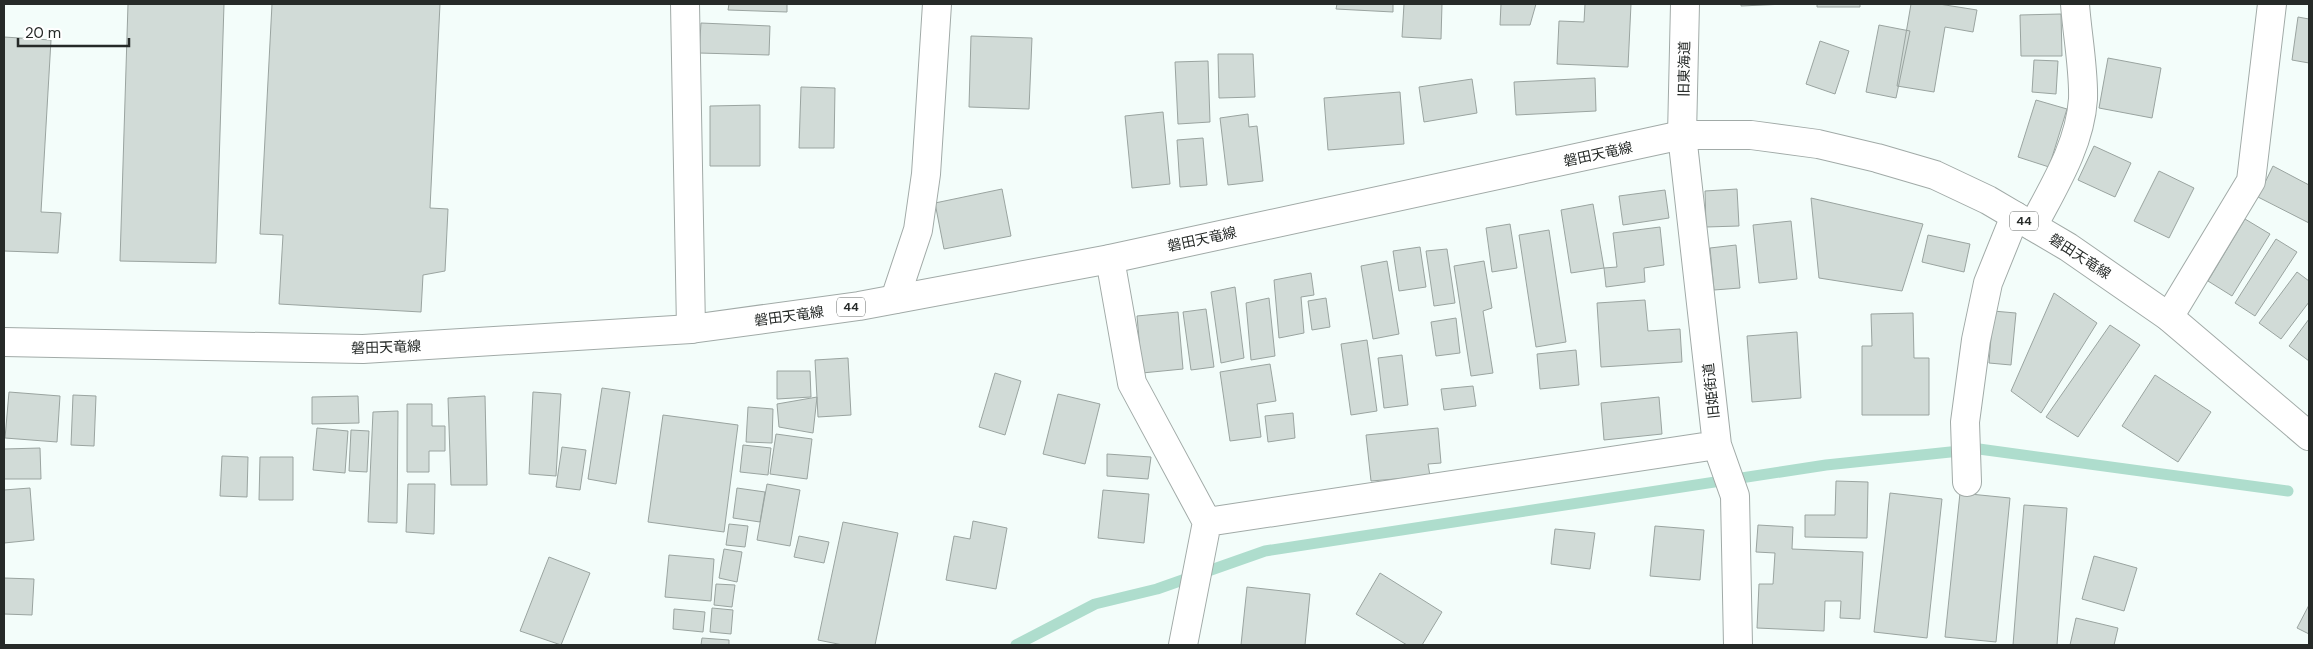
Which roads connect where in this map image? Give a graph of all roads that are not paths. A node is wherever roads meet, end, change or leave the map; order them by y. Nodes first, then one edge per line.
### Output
1 (685, 4) edge
2 (937, 4) edge
3 (1685, 4) edge
4 (2075, 4) edge
5 (2272, 4) edge
6 (1682, 135) junction
7 (2024, 221) junction
8 (1110, 259) junction
9 (895, 299) junction
10 (2169, 317) junction
11 (691, 330) junction
12 (4, 342) edge
13 (2309, 436) edge
14 (1717, 445) junction
15 (1967, 482) dead end
16 (1207, 522) junction
17 (1183, 645) edge
18 (1738, 645) edge

1 - 11 street
2 - 9 street
3 - 6 street, 旧東海道
4 - 7 street
5 - 10 street
6 - 7 street, 磐田天竜線 / 44
6 - 8 street, 磐田天竜線 / 44
6 - 14 street, 旧姫街道
7 - 10 street, 磐田天竜線 / 44
7 - 15 street
8 - 9 street, 磐田天竜線 / 44
8 - 16 street
9 - 11 street, 磐田天竜線 / 44
10 - 13 street, 磐田天竜線 / 44
11 - 12 street, 磐田天竜線 / 44
14 - 16 street
14 - 18 street, 旧姫街道
16 - 17 street

